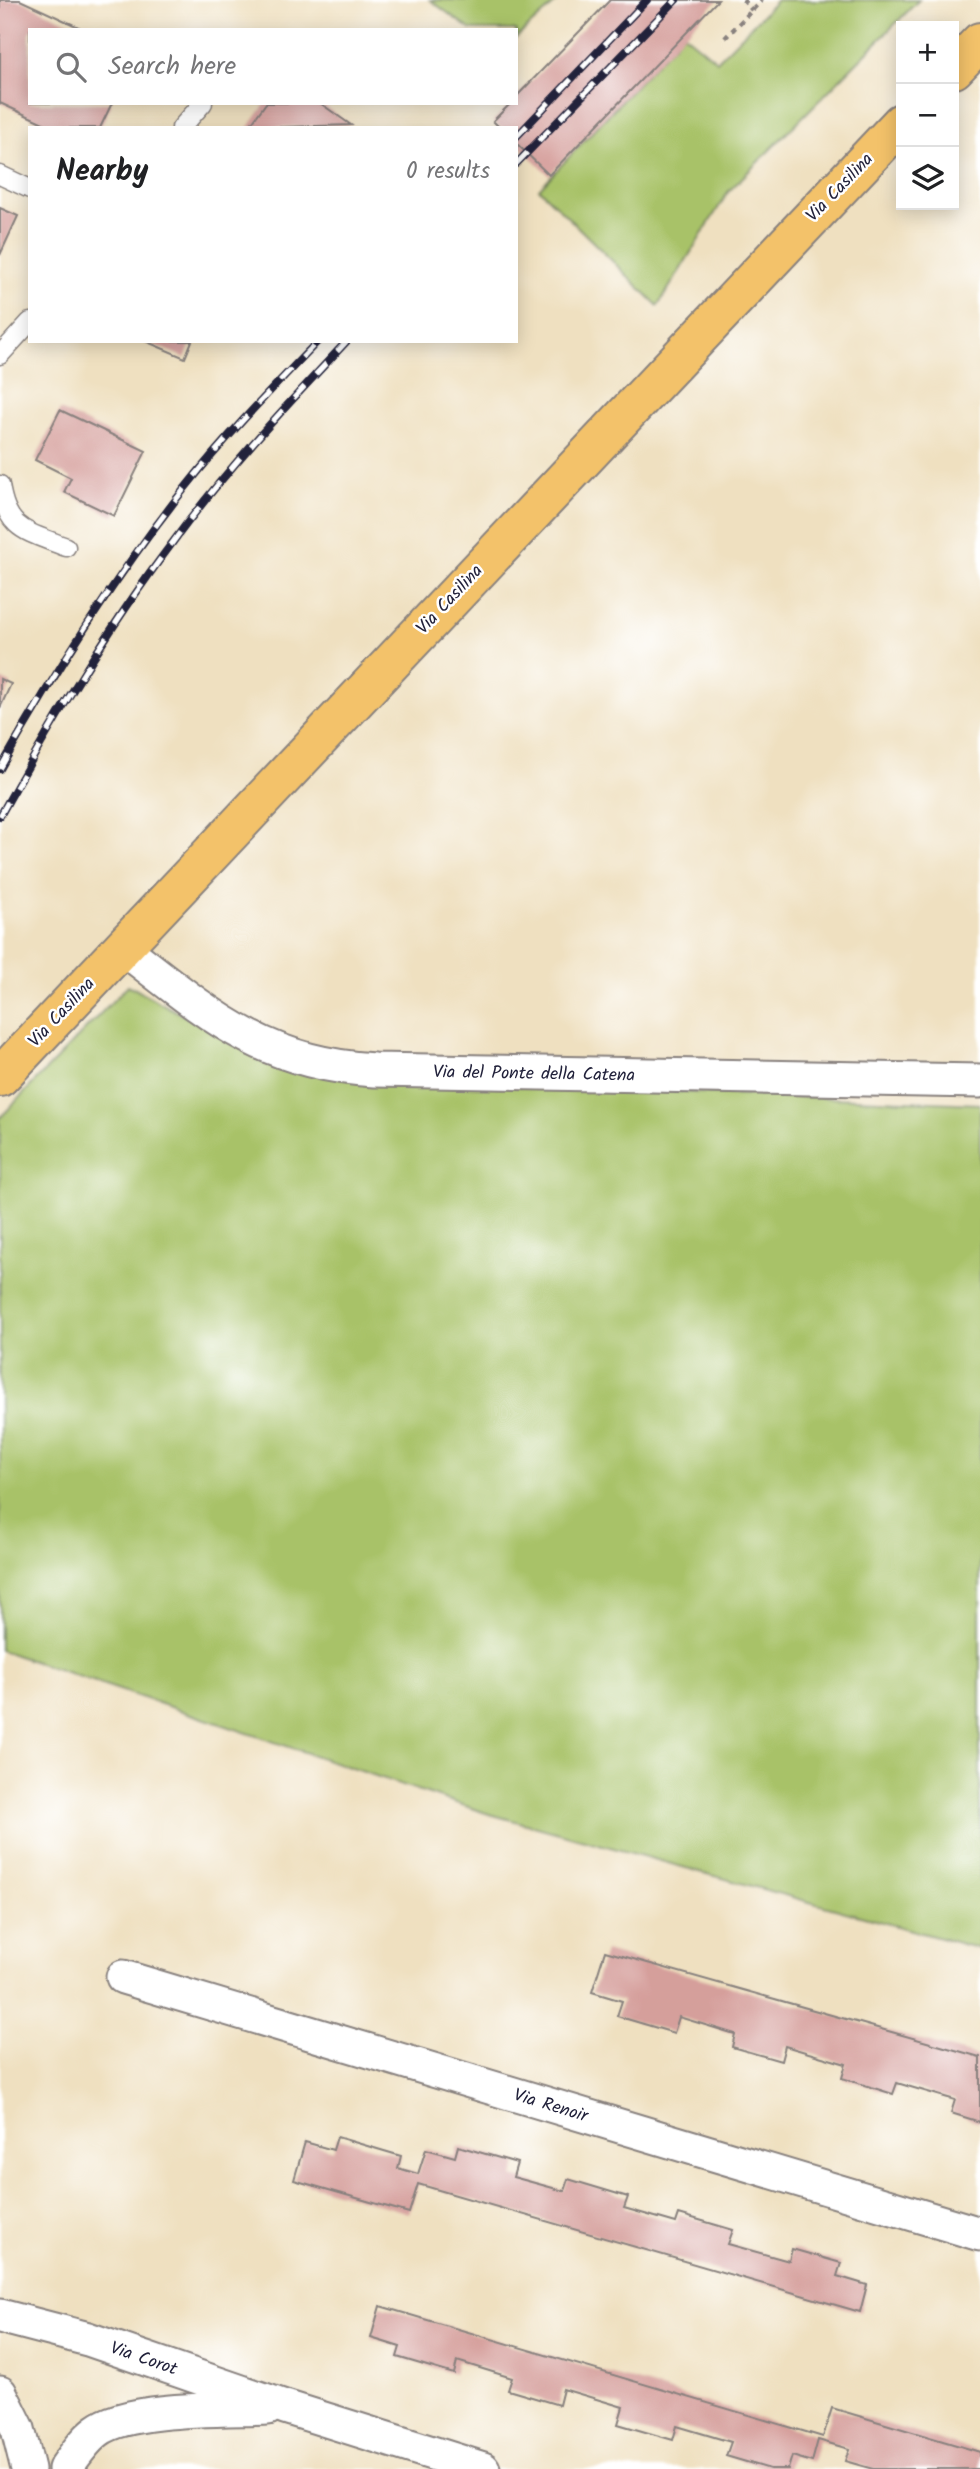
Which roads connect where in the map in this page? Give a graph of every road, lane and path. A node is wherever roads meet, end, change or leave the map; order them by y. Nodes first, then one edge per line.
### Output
1 (743, 0) edge
2 (762, 0) edge
3 (752, 10) junction
4 (725, 38) dead end
5 (980, 41) edge
6 (959, 64) edge
7 (201, 105) edge
8 (183, 126) edge
9 (896, 128) edge
10 (0, 175) edge
11 (28, 188) edge
12 (28, 323) edge
13 (0, 355) edge
14 (0, 485) edge
15 (66, 547) dead end
16 (122, 947) junction
17 (0, 1077) edge
18 (980, 1081) edge
19 (123, 1977) dead end
20 (980, 2234) edge
21 (0, 2316) edge
22 (0, 2393) edge
23 (285, 2407) junction
24 (28, 2469) edge
25 (65, 2469) edge
26 (483, 2469) edge

1 - 3 path
2 - 3 path
3 - 4 path
5 - 6 main road
7 - 8 lane
9 - 16 main road, Via Casilina
10 - 11 lane
12 - 13 lane
14 - 15 lane
16 - 17 main road, Via Casilina
16 - 18 street, Via del Ponte della Catena
19 - 20 street, Via Renoir
21 - 23 street, Via Corot
22 - 24 street
23 - 25 street, Via Corot
23 - 26 street, Via Corot

